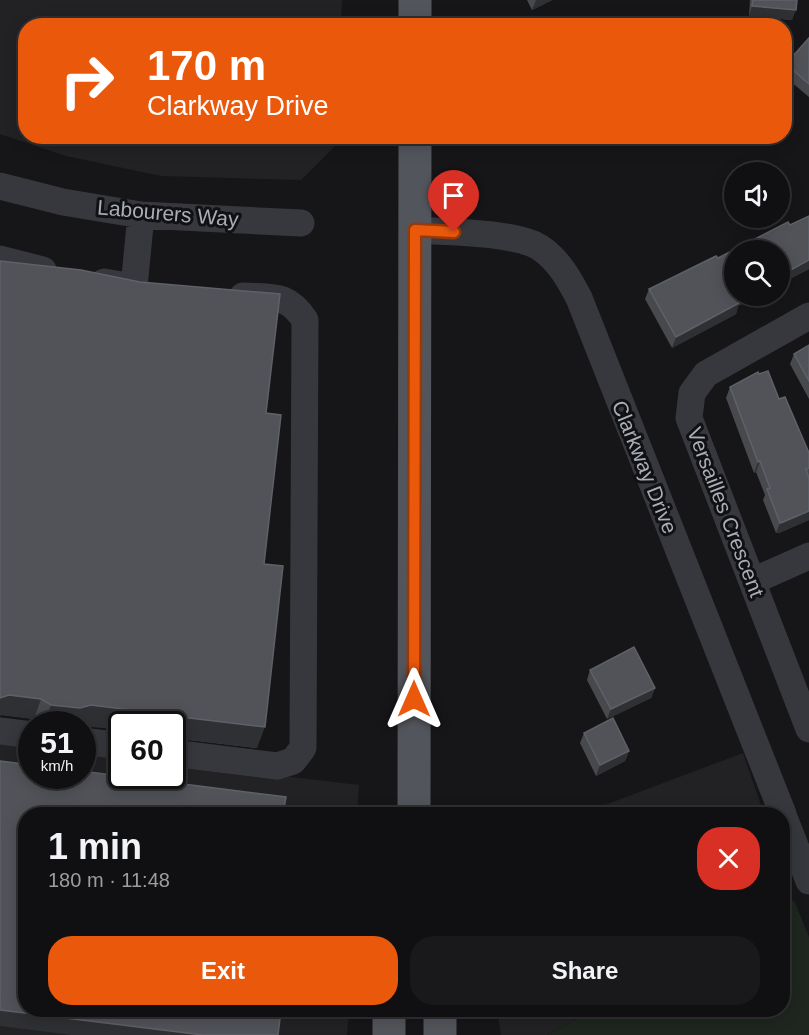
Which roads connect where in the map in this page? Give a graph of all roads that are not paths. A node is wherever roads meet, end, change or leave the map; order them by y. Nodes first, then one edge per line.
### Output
1 (415, 0) edge
2 (415, 18) edge
3 (415, 144) edge
4 (0, 186) edge
5 (141, 215) junction
6 (301, 223) dead end
7 (415, 230) junction
8 (0, 259) edge
9 (223, 294) edge
10 (809, 316) edge
11 (809, 556) edge
12 (753, 581) junction
13 (809, 729) edge
14 (0, 731) edge
15 (18, 733) edge
16 (186, 755) edge
17 (414, 807) edge
18 (780, 807) edge
19 (790, 833) edge
20 (809, 881) edge
21 (389, 1017) edge
22 (440, 1017) edge
23 (389, 1035) edge
24 (440, 1035) edge

1 - 2 main road
3 - 7 main road
4 - 5 street, Labourers Way
5 - 6 street, Labourers Way
5 - 8 street
7 - 17 main road
7 - 18 street, Clarkway Drive
9 - 16 street
10 - 12 street, Versailles Crescent
11 - 12 street
12 - 13 street, Versailles Crescent
14 - 15 street
19 - 20 street, Clarkway Drive
21 - 23 main road
22 - 24 main road

